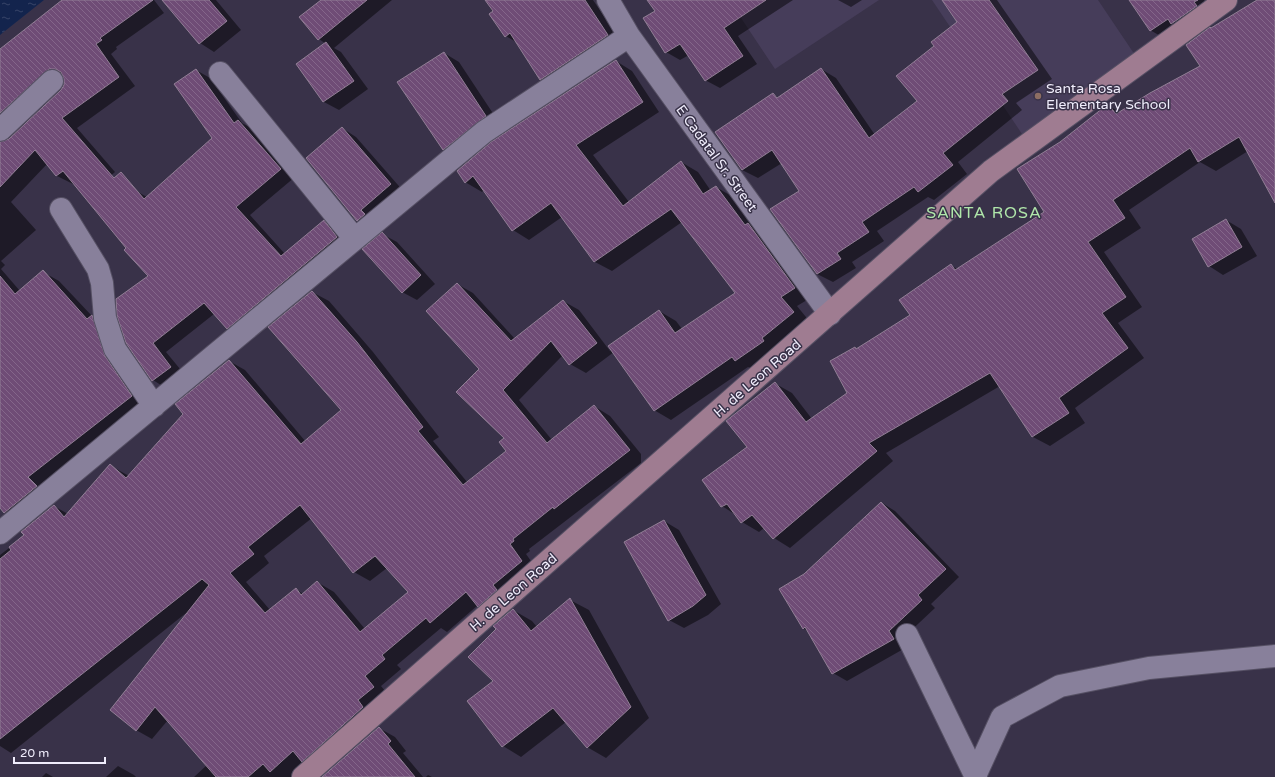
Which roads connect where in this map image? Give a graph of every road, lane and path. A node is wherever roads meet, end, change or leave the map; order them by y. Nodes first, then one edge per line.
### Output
1 (608, 0) edge
2 (1226, 0) edge
3 (629, 36) junction
4 (220, 73) dead end
5 (52, 81) dead end
6 (0, 130) edge
7 (61, 209) dead end
8 (355, 239) junction
9 (830, 314) junction
10 (154, 406) junction
11 (1, 530) edge
12 (908, 635) dead end
13 (1275, 656) edge
14 (304, 777) edge
15 (976, 777) edge

1 - 3 street, E Cadatal Sr. Street
2 - 9 street, H. de Leon Road
3 - 8 street
3 - 9 street, E Cadatal Sr. Street
4 - 8 street
5 - 6 street
7 - 10 street
8 - 10 street
9 - 14 street, H. de Leon Road
10 - 11 street
12 - 15 street
13 - 15 street

